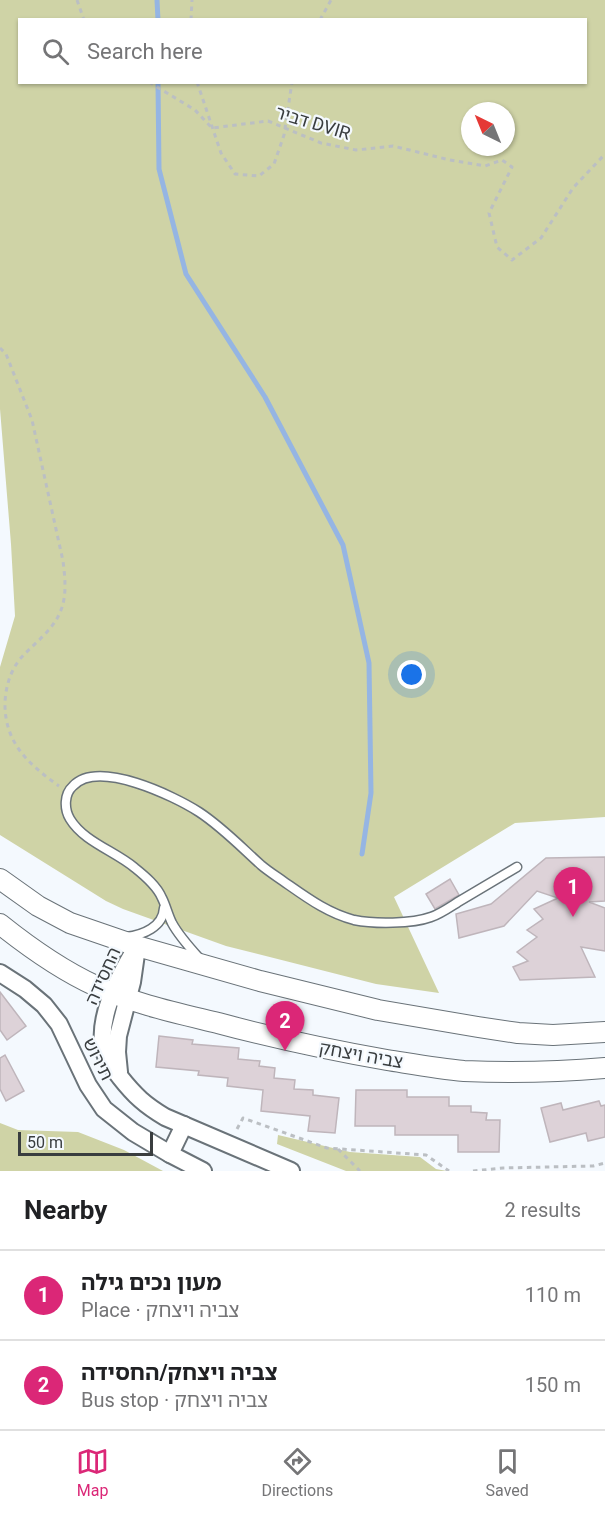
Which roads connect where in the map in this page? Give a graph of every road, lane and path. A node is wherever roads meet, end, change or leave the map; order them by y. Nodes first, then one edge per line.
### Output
1 (77, 0) edge
2 (192, 0) edge
3 (331, 0) edge
4 (83, 18) edge
5 (191, 18) edge
6 (321, 18) edge
7 (152, 84) edge
8 (198, 84) edge
9 (292, 84) edge
10 (212, 128) junction
11 (285, 128) junction
12 (605, 154) edge
13 (0, 348) edge
14 (68, 792) junction
15 (517, 867) dead end
16 (0, 879) edge
17 (163, 901) junction
18 (0, 924) edge
19 (111, 938) junction
20 (137, 946) junction
21 (208, 968) junction
22 (0, 973) edge
23 (120, 996) junction
24 (605, 1032) edge
25 (605, 1068) edge
26 (184, 1125) junction
27 (228, 1144) junction
28 (338, 1148) junction
29 (170, 1154) junction
30 (605, 1163) edge
31 (202, 1171) edge
32 (291, 1171) edge
33 (360, 1171) edge
34 (449, 1171) edge
35 (474, 1171) edge

1 - 4 path
2 - 5 path
3 - 6 path
7 - 10 path
8 - 10 path
9 - 11 path
10 - 11 path, דביר DVIR
10 - 11 path
11 - 12 path, דביר DVIR
13 - 14 path
14 - 15 lane
14 - 17 lane
16 - 19 street
17 - 19 lane
17 - 21 lane
18 - 23 street, צביה ויצחק
19 - 20 street
20 - 21 street
20 - 23 street, החסידה
21 - 24 street
22 - 29 street, תירוש
23 - 25 street, צביה ויצחק
23 - 26 street, החסידה
26 - 27 street, החסידה
26 - 29 street
27 - 28 path
27 - 32 street, החסידה
28 - 33 path
28 - 34 path
29 - 31 street, תירוש
30 - 35 path

